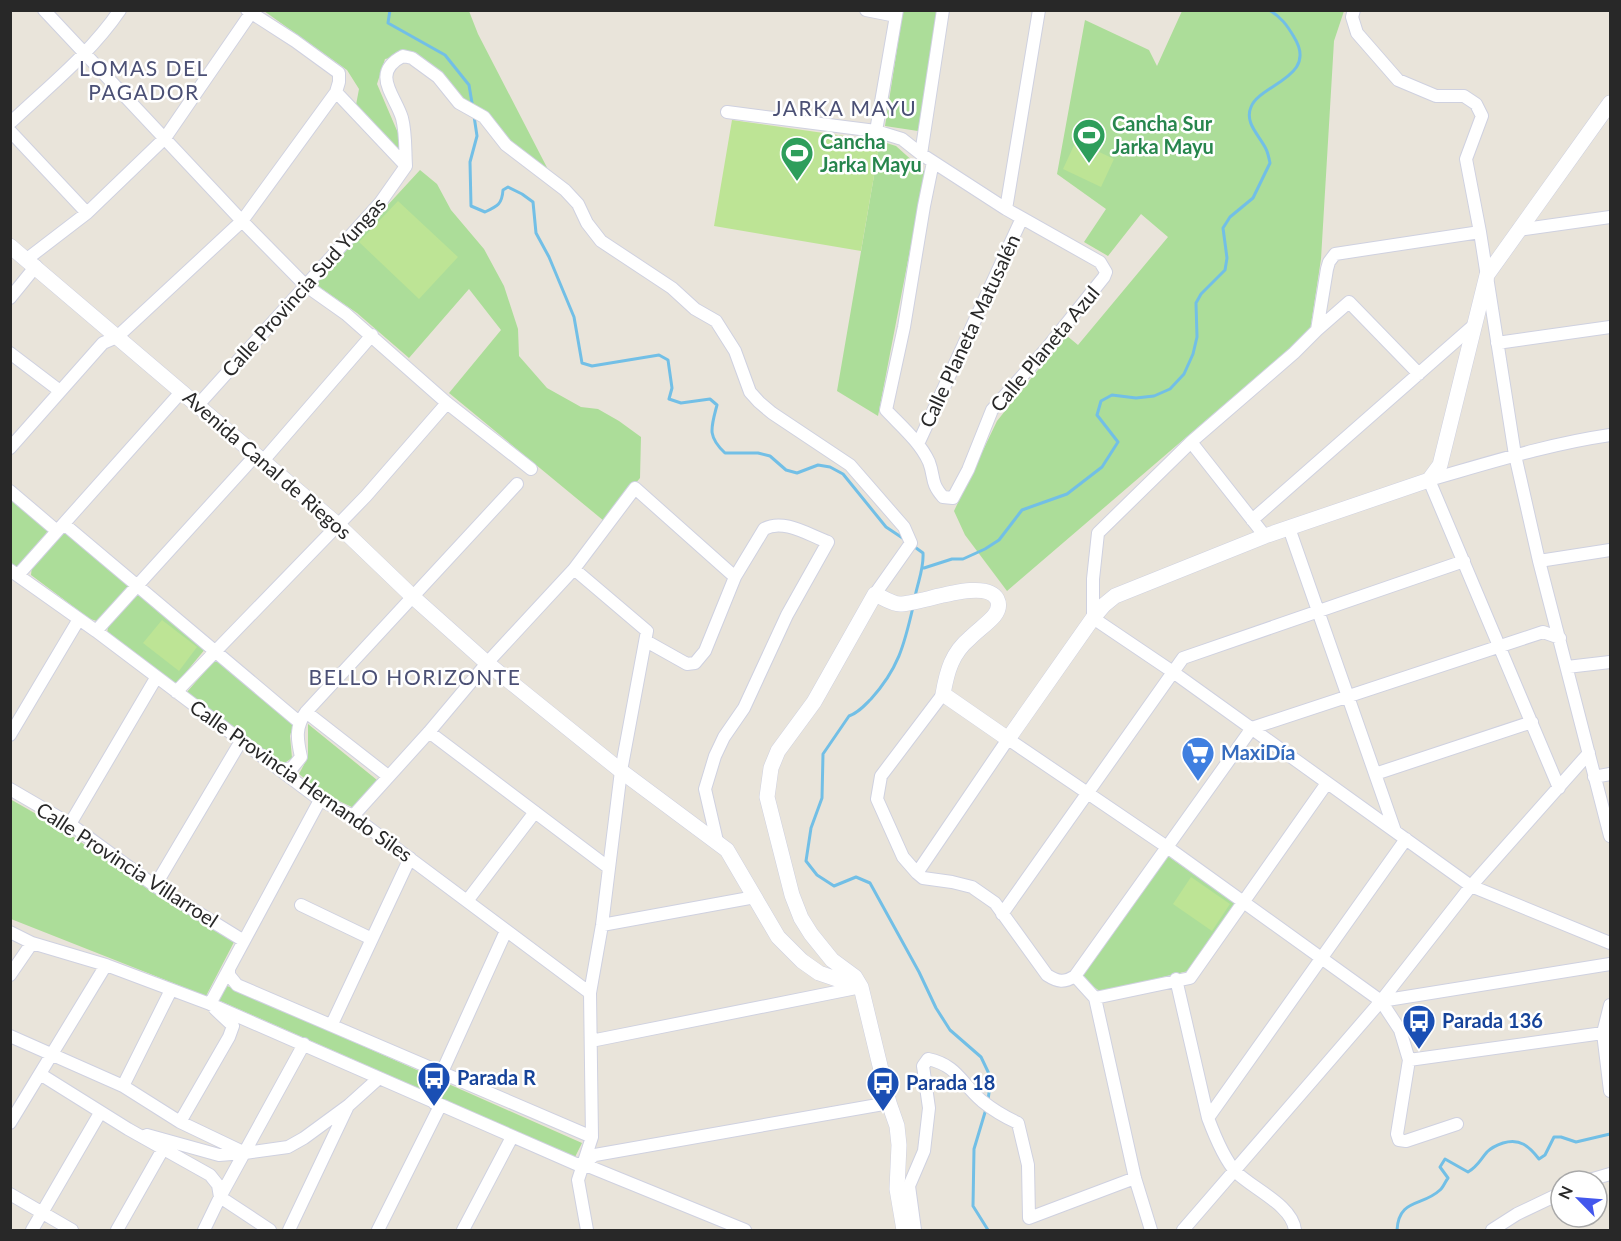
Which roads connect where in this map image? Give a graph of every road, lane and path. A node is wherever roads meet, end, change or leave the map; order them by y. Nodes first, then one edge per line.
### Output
1 (44, 10) edge
2 (120, 10) edge
3 (866, 10) edge
4 (943, 10) edge
5 (1039, 10) edge
6 (1354, 10) edge
7 (249, 12) edge
8 (896, 13) edge
9 (85, 53) junction
10 (336, 92) junction
11 (1611, 103) edge
12 (727, 112) dead end
13 (10, 123) edge
14 (10, 131) edge
15 (876, 131) junction
16 (165, 138) junction
17 (921, 154) junction
18 (933, 162) junction
19 (406, 166) junction
20 (1006, 209) junction
21 (87, 213) junction
22 (1611, 217) edge
23 (1022, 218) junction
24 (242, 221) junction
25 (1518, 230) junction
26 (1480, 232) junction
27 (10, 246) edge
28 (32, 263) junction
29 (1487, 275) junction
30 (305, 285) junction
31 (10, 298) edge
32 (1473, 326) junction
33 (1611, 327) edge
34 (1317, 330) junction
35 (372, 335) junction
36 (117, 337) junction
37 (1497, 344) junction
38 (10, 353) edge
39 (1419, 374) junction
40 (60, 390) junction
41 (182, 391) junction
42 (447, 403) junction
43 (198, 405) junction
44 (1611, 435) edge
45 (1191, 442) junction
46 (918, 444) junction
47 (10, 448) edge
48 (1515, 455) junction
49 (259, 459) junction
50 (531, 469) dead end
51 (1429, 480) junction
52 (517, 484) dead end
53 (10, 491) edge
54 (1252, 520) junction
55 (338, 525) junction
56 (61, 528) junction
57 (1289, 528) junction
58 (1265, 536) junction
59 (1611, 550) edge
60 (1464, 561) junction
61 (1539, 561) junction
62 (574, 569) junction
63 (14, 573) edge
64 (735, 577) junction
65 (137, 585) junction
66 (875, 594) junction
67 (412, 597) junction
68 (1318, 610) junction
69 (79, 618) junction
70 (1093, 618) junction
71 (96, 631) junction
72 (1560, 638) junction
73 (646, 641) junction
74 (1498, 645) junction
75 (214, 651) junction
76 (1611, 662) edge
77 (487, 663) junction
78 (1567, 667) junction
79 (1173, 672) junction
80 (156, 678) junction
81 (176, 692) junction
82 (943, 694) junction
83 (1347, 695) junction
84 (302, 717) junction
85 (1532, 722) junction
86 (1252, 728) junction
87 (429, 732) junction
88 (10, 735) edge
89 (1008, 739) junction
90 (241, 741) junction
91 (1589, 753) junction
92 (282, 770) junction
93 (621, 771) junction
94 (1375, 774) junction
95 (1611, 774) edge
96 (388, 776) junction
97 (1594, 777) junction
98 (1328, 783) junction
99 (1559, 788) junction
100 (10, 789) edge
101 (1087, 793) junction
102 (320, 800) junction
103 (535, 812) junction
104 (353, 816) junction
105 (70, 824) junction
106 (1395, 831) junction
107 (1611, 836) edge
108 (1406, 838) junction
109 (717, 841) junction
110 (1167, 847) junction
111 (410, 858) junction
112 (609, 868) junction
113 (916, 873) junction
114 (155, 886) junction
115 (1471, 886) junction
116 (755, 897) junction
117 (466, 901) junction
118 (1244, 901) junction
119 (301, 905) dead end
120 (1002, 914) junction
121 (602, 925) junction
122 (506, 931) junction
123 (10, 932) edge
124 (372, 939) junction
125 (244, 941) junction
126 (32, 943) junction
127 (1611, 943) edge
128 (1320, 959) junction
129 (1611, 964) edge
130 (106, 965) junction
131 (229, 969) junction
132 (10, 975) edge
133 (1075, 976) junction
134 (1176, 979) junction
135 (861, 987) junction
136 (171, 990) junction
137 (590, 993) junction
138 (1095, 998) junction
139 (1381, 1001) junction
140 (210, 1004) junction
141 (1611, 1005) edge
142 (332, 1024) junction
143 (1604, 1033) junction
144 (10, 1036) edge
145 (591, 1041) junction
146 (304, 1044) junction
147 (52, 1053) junction
148 (1409, 1060) junction
149 (442, 1072) junction
150 (40, 1074) junction
151 (379, 1078) junction
152 (123, 1086) junction
153 (1610, 1091) edge
154 (889, 1103) junction
155 (437, 1104) junction
156 (349, 1105) junction
157 (100, 1113) junction
158 (1208, 1118) junction
159 (180, 1122) junction
160 (10, 1123) edge
161 (1457, 1124) dead end
162 (128, 1130) junction
163 (512, 1137) junction
164 (592, 1137) junction
165 (164, 1149) junction
166 (245, 1153) junction
167 (580, 1164) junction
168 (1235, 1171) junction
169 (1135, 1178) junction
170 (10, 1194) edge
171 (220, 1197) junction
172 (1549, 1199) edge
173 (41, 1214) junction
174 (584, 1227) edge
175 (1507, 1227) edge
176 (32, 1230) edge
177 (72, 1230) edge
178 (117, 1230) edge
179 (204, 1230) edge
180 (270, 1230) edge
181 (289, 1230) edge
182 (378, 1230) edge
183 (464, 1230) edge
184 (745, 1230) edge
185 (904, 1230) edge
186 (915, 1230) edge
187 (1151, 1230) edge
188 (1183, 1230) edge
189 (1295, 1230) edge
190 (1492, 1230) edge

1 - 9 street
2 - 9 street
3 - 8 street
4 - 17 street
5 - 20 street, Calle Planeta Matusalén
6 - 26 street
7 - 10 street
7 - 16 street
8 - 15 street
9 - 13 street
9 - 16 street
10 - 19 street
10 - 24 street
11 - 25 street
12 - 15 street
14 - 21 street
15 - 17 street
16 - 21 street
16 - 24 street
17 - 18 street
18 - 20 street
18 - 46 street
19 - 30 street, Calle Provincia Sud Yungas
19 - 66 street
20 - 23 street
21 - 28 street
22 - 25 street
23 - 46 street, Calle Planeta Matusalén
23 - 46 street, Calle Planeta Azul
24 - 30 street
24 - 36 street
25 - 29 street
26 - 29 street
26 - 34 street
27 - 28 street, Avenida Canal de Riegos
28 - 31 street
28 - 36 street, Avenida Canal de Riegos
29 - 32 street
29 - 37 street
30 - 35 street
30 - 43 street, Calle Provincia Sud Yungas
32 - 39 street
32 - 51 street
33 - 37 street
34 - 39 street
34 - 45 street
35 - 42 street
35 - 49 street
36 - 40 street
36 - 41 street, Avenida Canal de Riegos
37 - 48 street
38 - 40 street
39 - 54 street
40 - 47 street
41 - 43 street, Avenida Canal de Riegos
41 - 56 street
42 - 50 street
42 - 55 street
43 - 49 street, Avenida Canal de Riegos
44 - 48 street
45 - 54 street
45 - 70 street
48 - 51 street
48 - 61 street
49 - 55 street, Avenida Canal de Riegos
49 - 65 street
51 - 57 street
51 - 60 street
52 - 67 street
53 - 56 street
54 - 58 street
55 - 67 street, Avenida Canal de Riegos
55 - 75 street
56 - 63 street
56 - 65 street
57 - 58 street
57 - 68 street
58 - 70 street
59 - 61 street
60 - 68 street
60 - 74 street
61 - 72 street
62 - 64 street
62 - 73 street
62 - 77 street
63 - 69 street, Calle Provincia Hernando Siles
64 - 73 street
64 - 109 street
65 - 71 street
65 - 75 street
66 - 82 street
66 - 135 street
67 - 77 street, Avenida Canal de Riegos
67 - 84 street
68 - 79 street
68 - 83 street
69 - 71 street, Calle Provincia Hernando Siles
69 - 88 street
70 - 79 street
70 - 89 street
71 - 80 street, Calle Provincia Hernando Siles
72 - 74 street
72 - 78 street
73 - 93 street
74 - 83 street
74 - 85 street
75 - 81 street
75 - 84 street
76 - 78 street
77 - 87 street
77 - 93 street, Avenida Canal de Riegos
78 - 91 street
79 - 86 street
79 - 101 street
80 - 81 street, Calle Provincia Hernando Siles
80 - 105 street
81 - 90 street, Calle Provincia Hernando Siles
82 - 89 street
82 - 113 street
83 - 86 street
83 - 94 street
84 - 92 street
84 - 96 street
85 - 94 street
85 - 99 street
86 - 98 street
86 - 110 street
87 - 96 street
87 - 103 street
89 - 101 street
89 - 113 street
90 - 92 street, Calle Provincia Hernando Siles
90 - 114 street
91 - 97 street
91 - 99 street
92 - 102 street, Calle Provincia Hernando Siles
93 - 109 street, Avenida Canal de Riegos
93 - 112 street
94 - 106 street
95 - 97 street
96 - 104 street
97 - 107 street
98 - 106 street
98 - 118 street
99 - 115 street
100 - 105 street, Calle Provincia Villarroel
101 - 110 street
101 - 120 street
102 - 104 street, Calle Provincia Hernando Siles
102 - 125 street
103 - 112 street
103 - 117 street
104 - 111 street, Calle Provincia Hernando Siles
105 - 114 street, Calle Provincia Villarroel
106 - 108 street
108 - 115 street
108 - 128 street
109 - 116 street, Avenida Canal de Riegos
110 - 118 street
110 - 133 street
111 - 117 street, Calle Provincia Hernando Siles
111 - 124 street
112 - 121 street
113 - 120 street
114 - 125 street, Calle Provincia Villarroel
115 - 127 street
115 - 139 street
116 - 121 street
116 - 135 street, Avenida Canal de Riegos
117 - 122 street, Calle Provincia Hernando Siles
118 - 128 street
118 - 134 street
119 - 124 street
120 - 133 street
121 - 137 street
122 - 137 street, Calle Provincia Hernando Siles
122 - 149 street
123 - 126 street
124 - 142 street
125 - 131 street
126 - 130 street
126 - 132 street
128 - 139 street
128 - 158 street
129 - 139 street
130 - 136 street
130 - 147 street
131 - 140 street
131 - 142 street
133 - 138 street
134 - 138 street
134 - 158 street
135 - 145 street
135 - 154 street
136 - 140 street
136 - 152 street
137 - 145 street
138 - 169 street
139 - 148 street
139 - 168 street
140 - 146 street
140 - 159 street
141 - 143 street
142 - 149 street
143 - 148 street
143 - 153 street
144 - 147 street
145 - 164 street
146 - 151 street
146 - 166 street
147 - 150 street
147 - 152 street
148 - 161 street
149 - 155 street
149 - 164 street
150 - 157 street
150 - 160 street
151 - 155 street
151 - 156 street
152 - 159 street
154 - 167 street
154 - 185 street
155 - 163 street
155 - 182 street
156 - 166 street
156 - 181 street
157 - 162 street
157 - 173 street
158 - 168 street
159 - 166 street
162 - 165 street
162 - 166 street
163 - 167 street
163 - 183 street
164 - 167 street
165 - 171 street
165 - 178 street
166 - 171 street
167 - 174 street
167 - 184 street
168 - 188 street
168 - 189 street
169 - 186 street
169 - 187 street
170 - 173 street
171 - 179 street
171 - 180 street
172 - 175 street
173 - 176 street
173 - 177 street
175 - 190 street

